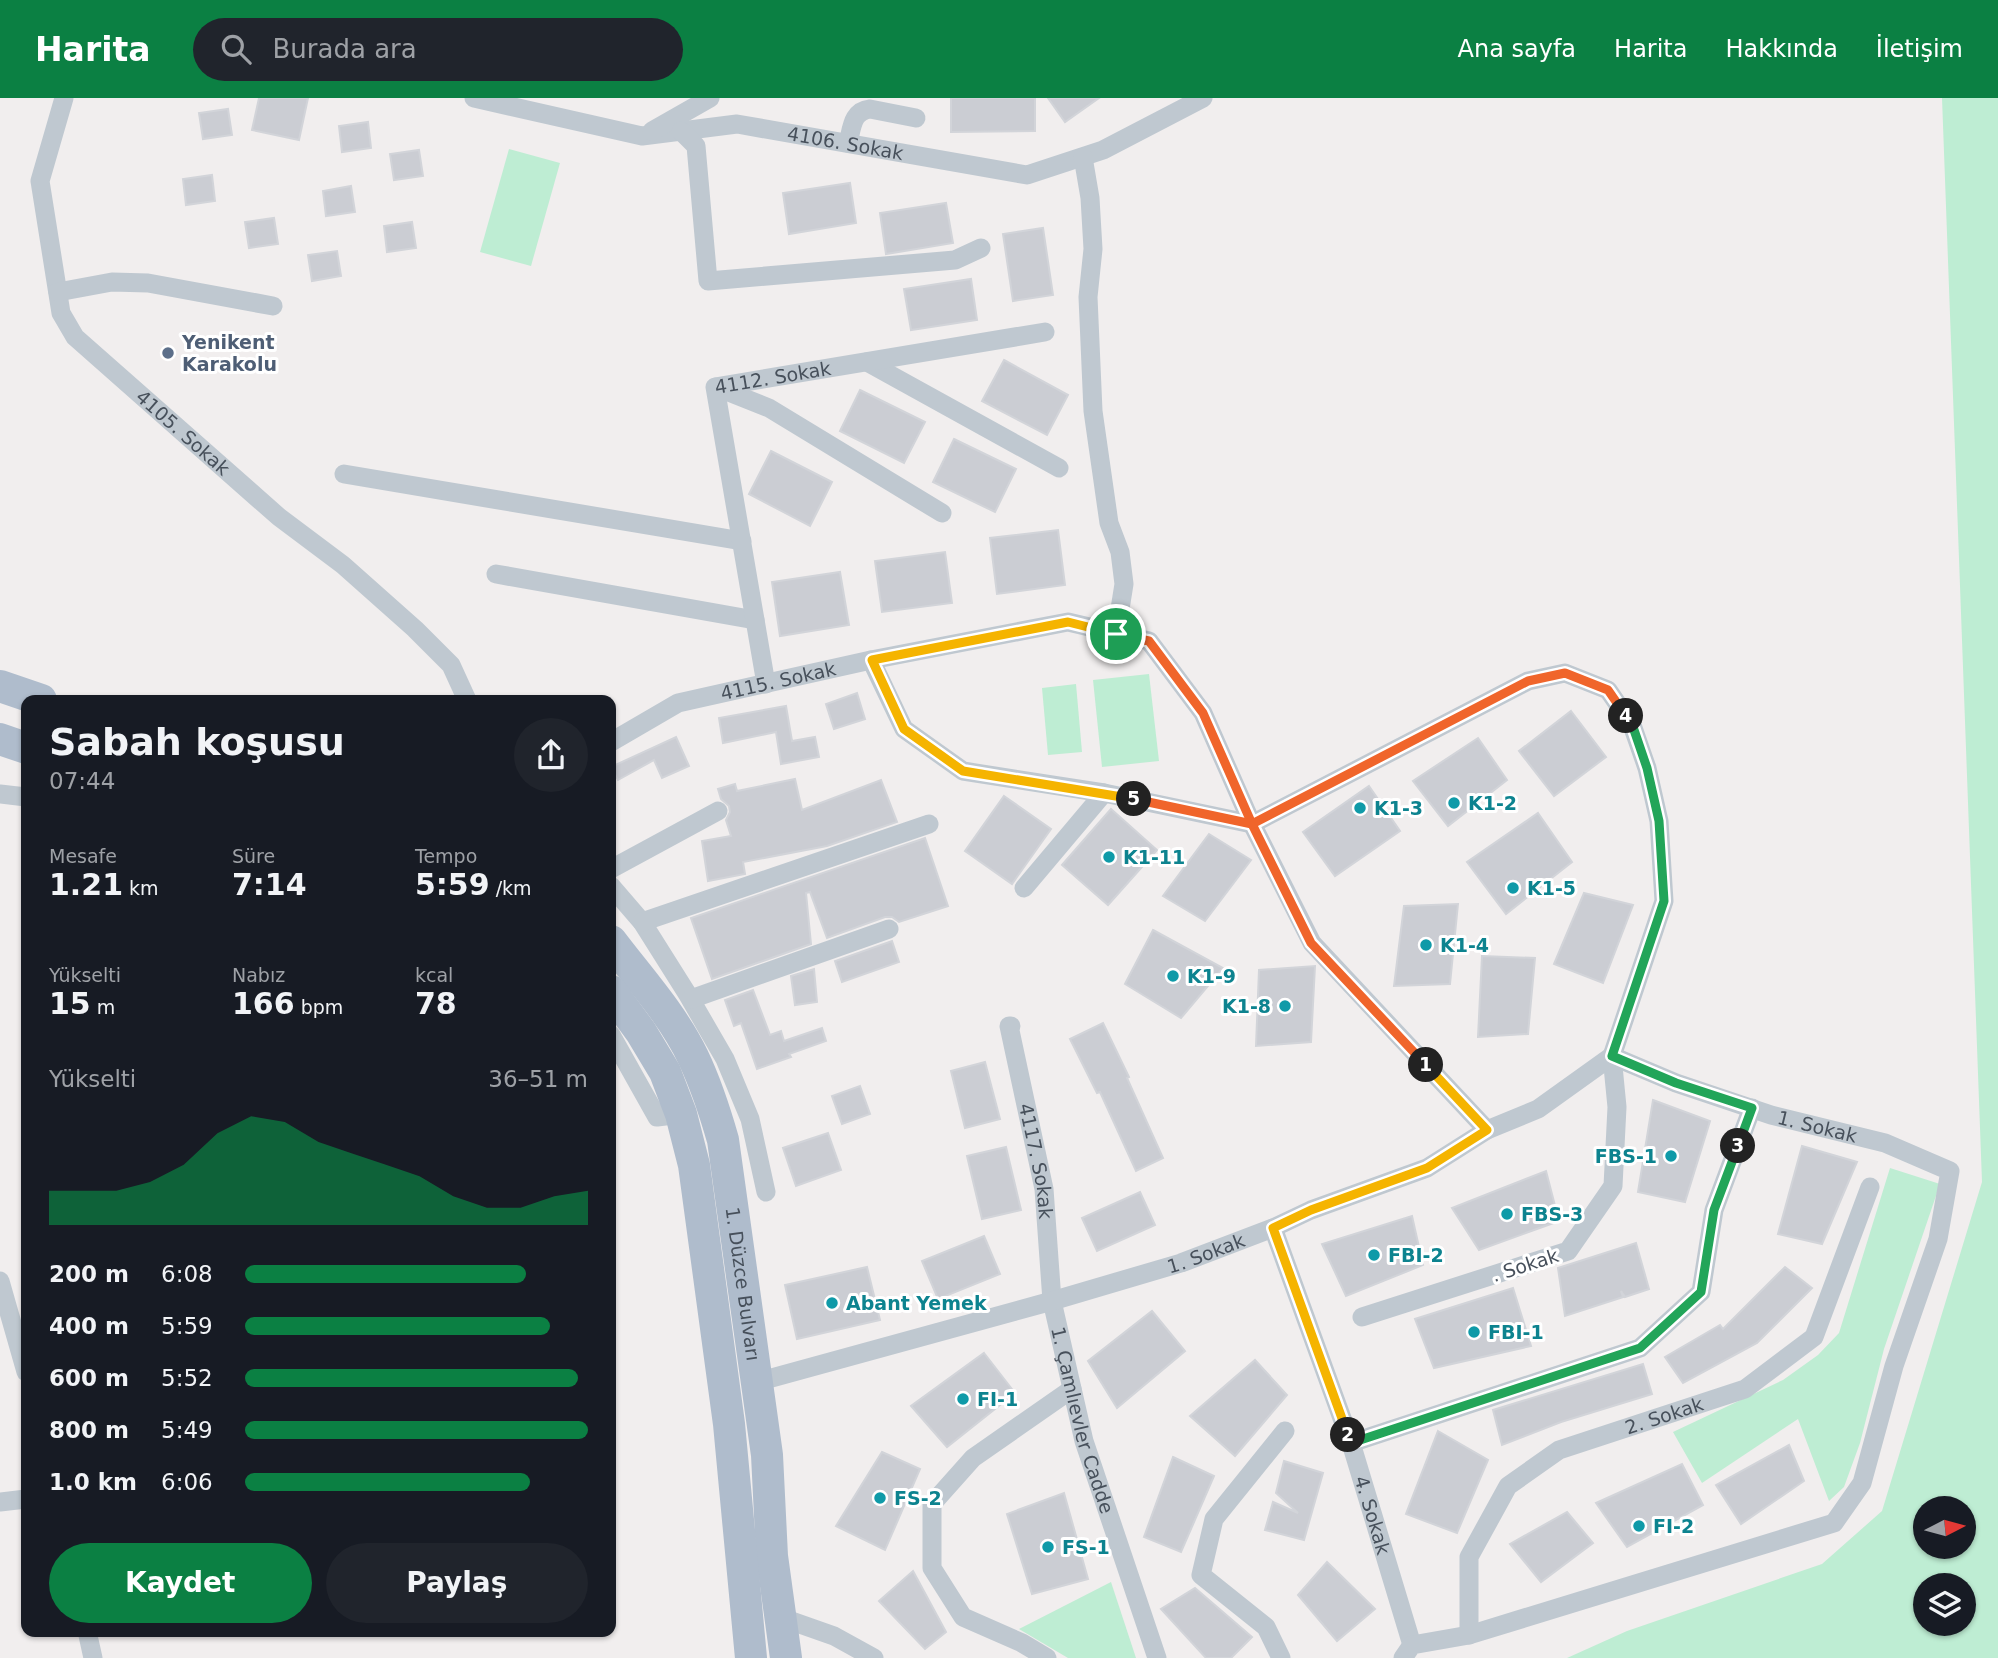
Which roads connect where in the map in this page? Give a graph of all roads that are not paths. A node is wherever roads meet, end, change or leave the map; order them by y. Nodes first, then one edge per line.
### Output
1 (64, 98) edge
2 (474, 98) edge
3 (710, 98) edge
4 (1203, 98) edge
5 (916, 118) dead end
6 (681, 131) junction
7 (642, 136) junction
8 (848, 143) junction
9 (1083, 157) junction
10 (981, 248) dead end
11 (58, 292) junction
12 (273, 306) dead end
13 (1045, 332) dead end
14 (867, 362) junction
15 (715, 387) junction
16 (1059, 468) dead end
17 (344, 474) dead end
18 (942, 513) dead end
19 (741, 541) junction
20 (496, 574) dead end
21 (755, 620) junction
22 (1116, 634) junction
23 (872, 660) junction
24 (766, 684) junction
25 (0, 686) edge
26 (26, 695) edge
27 (465, 695) edge
28 (0, 739) edge
29 (616, 739) edge
30 (21, 746) edge
31 (1104, 793) junction
32 (0, 794) edge
33 (21, 796) edge
34 (718, 811) dead end
35 (929, 824) dead end
36 (1252, 824) junction
37 (616, 866) edge
38 (1024, 888) dead end
39 (616, 892) edge
40 (642, 922) junction
41 (889, 929) dead end
42 (616, 948) edge
43 (616, 998) edge
44 (691, 999) junction
45 (1011, 1026) dead end
46 (616, 1044) edge
47 (1612, 1056) junction
48 (1752, 1108) junction
49 (681, 1114) junction
50 (1487, 1130) junction
51 (1870, 1187) dead end
52 (766, 1192) dead end
53 (1273, 1228) junction
54 (0, 1281) edge
55 (1052, 1301) junction
56 (1362, 1317) dead end
57 (21, 1354) edge
58 (757, 1382) junction
59 (1072, 1389) junction
60 (1285, 1431) dead end
61 (1351, 1443) junction
62 (21, 1500) edge
63 (0, 1502) edge
64 (780, 1617) junction
65 (1469, 1635) junction
66 (88, 1637) edge
67 (1407, 1651) edge
68 (93, 1658) edge
69 (751, 1658) edge
70 (786, 1658) edge
71 (874, 1658) edge
72 (1047, 1658) edge
73 (1157, 1658) edge
74 (1281, 1658) edge

1 - 11 street, 4105. Sokak
2 - 7 street, 4106. Sokak
3 - 7 street
4 - 9 street, 4106. Sokak
5 - 8 street
6 - 7 street, 4106. Sokak
6 - 8 street, 4106. Sokak
6 - 10 street
8 - 9 street, 4106. Sokak
9 - 22 street
11 - 12 street
11 - 27 street, 4105. Sokak
13 - 14 street, 4112. Sokak
14 - 15 street, 4112. Sokak
14 - 16 street
15 - 18 street
15 - 19 street, 4112. Sokak
17 - 19 street
19 - 21 street, 4112. Sokak
20 - 21 street
21 - 24 street, 4112. Sokak
22 - 23 street, 4115. Sokak
22 - 36 street, 4115. Sokak
23 - 24 street, 4115. Sokak
23 - 31 street
24 - 29 street, 4115. Sokak
25 - 26 main road
28 - 30 main road
31 - 36 street
31 - 38 street
32 - 33 street
34 - 37 street
35 - 40 street
36 - 47 street
36 - 50 street, 4115. Sokak
39 - 40 street
40 - 44 street
41 - 44 street
42 - 58 main road, 1. Düzce Bulvarı
43 - 49 main road, 1. Düzce Bulvarı
44 - 52 street
45 - 55 street, 4117. Sokak
46 - 49 street
47 - 48 street, 1. Sokak
47 - 50 street, 1. Sokak
47 - 56 street, . Sokak
48 - 61 street
48 - 65 street, 1. Sokak
49 - 69 main road, 1. Düzce Bulvarı
50 - 53 street, 1. Sokak
51 - 65 street, 2. Sokak
53 - 55 street, 1. Sokak
53 - 61 street, 4. Sokak
54 - 57 street
55 - 58 street, 1. Sokak
55 - 59 street, 1. Çamlıevler Cadde
58 - 64 main road, 1. Düzce Bulvarı
59 - 72 street
59 - 73 street, 1. Çamlıevler Cadde
60 - 74 street
61 - 67 street, 4. Sokak
62 - 63 street
64 - 70 main road, 1. Düzce Bulvarı
64 - 71 street
65 - 67 street, 1. Sokak
66 - 68 street

